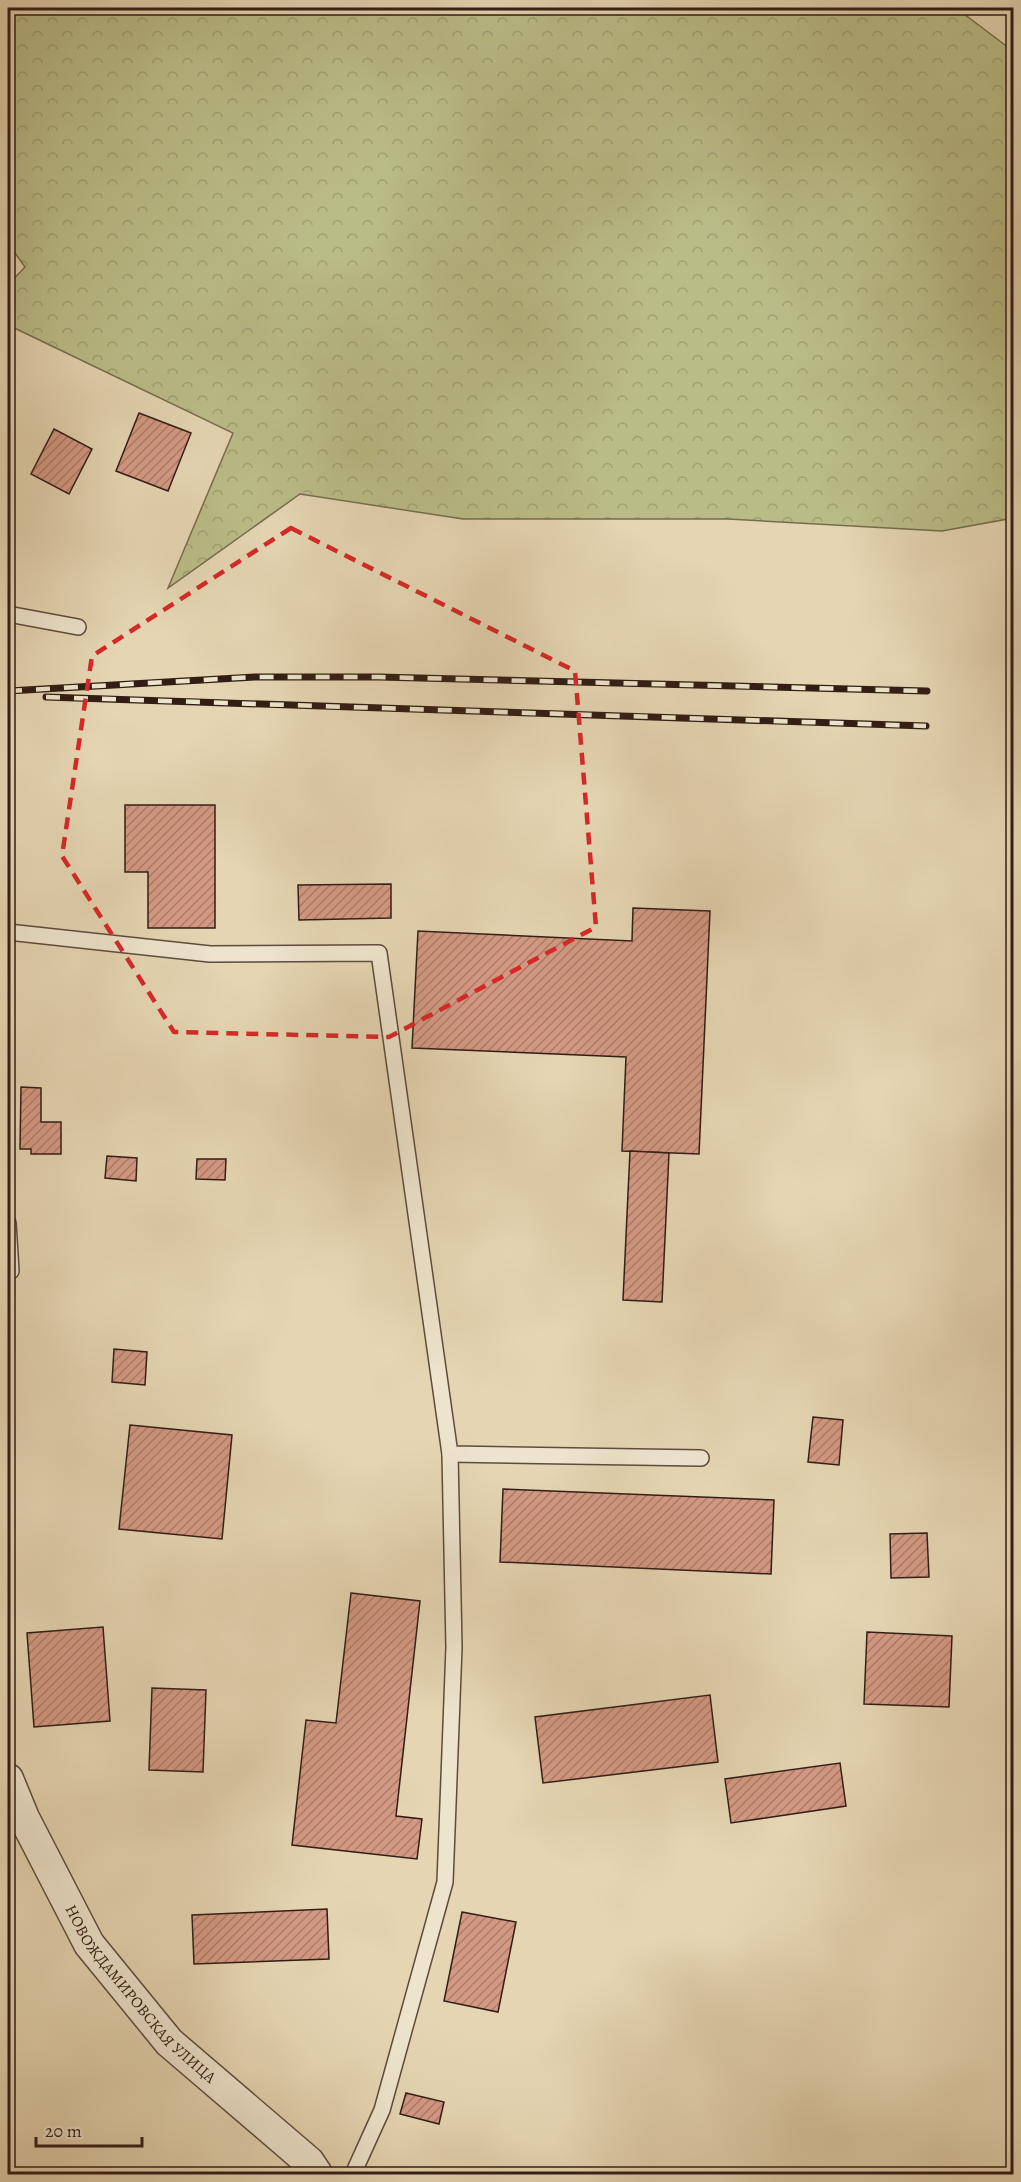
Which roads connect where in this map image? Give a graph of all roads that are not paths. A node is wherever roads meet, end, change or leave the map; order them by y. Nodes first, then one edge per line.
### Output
1 (8, 614) edge
2 (78, 627) dead end
3 (8, 932) edge
4 (8, 1224) edge
5 (11, 1271) dead end
6 (450, 1454) junction
7 (701, 1458) dead end
8 (8, 1779) edge
9 (16, 1820) edge
10 (317, 2175) edge
11 (353, 2175) edge

1 - 2 lane
3 - 6 lane
4 - 5 lane
6 - 7 lane
6 - 11 lane
8 - 9 street, НОВОЖДАМИРОВСКАЯ УЛИЦА
9 - 10 street, НОВОЖДАМИРОВСКАЯ УЛИЦА

